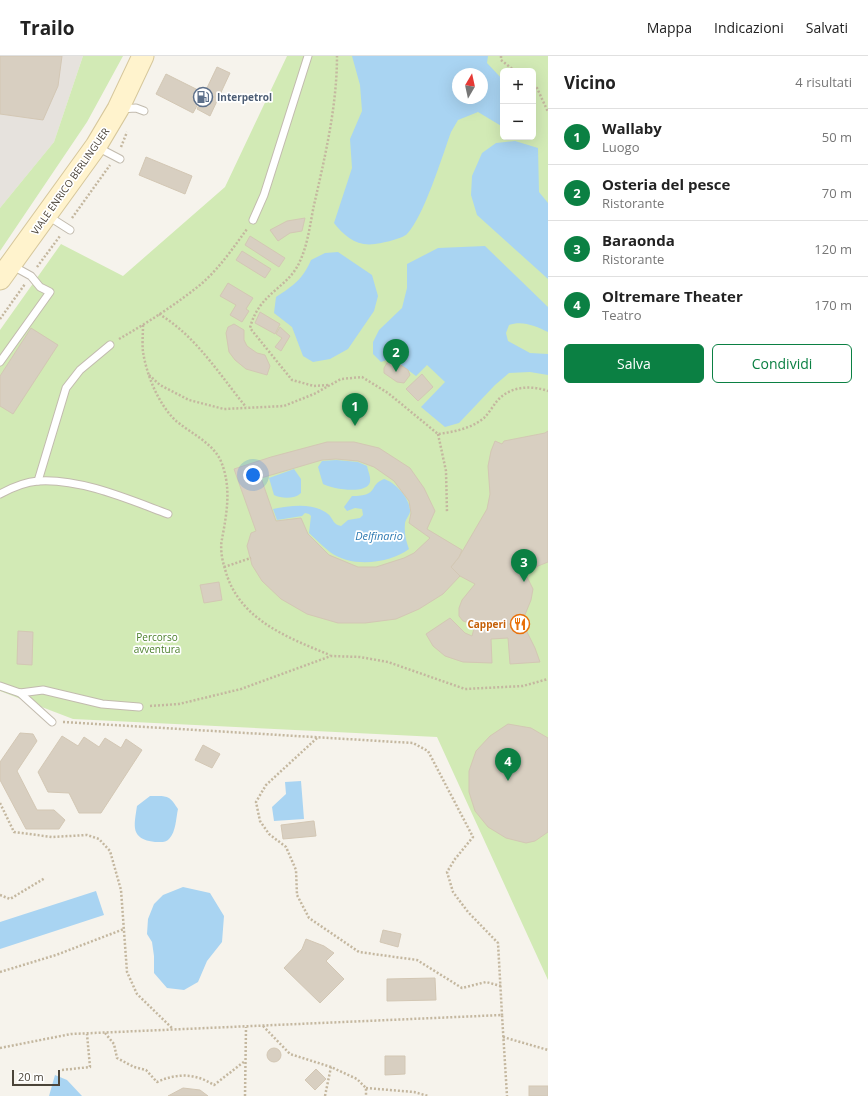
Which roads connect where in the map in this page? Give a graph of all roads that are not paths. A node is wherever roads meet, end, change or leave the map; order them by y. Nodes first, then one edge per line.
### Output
1 (143, 56) edge
2 (308, 56) edge
3 (118, 109) junction
4 (144, 111) dead end
5 (96, 146) junction
6 (120, 159) dead end
7 (46, 215) junction
8 (253, 220) road end
9 (70, 230) dead end
10 (5, 272) edge
11 (110, 345) road end
12 (0, 362) edge
13 (38, 481) junction
14 (0, 494) edge
15 (168, 514) dead end
16 (0, 686) edge
17 (20, 693) junction
18 (139, 707) road end
19 (52, 722) road end

1 - 3 main road, VIALE ENRICO BERLINGUER
2 - 8 lane
3 - 4 lane
3 - 5 main road, VIALE ENRICO BERLINGUER
5 - 6 lane
5 - 7 main road, VIALE ENRICO BERLINGUER
7 - 9 lane
7 - 10 main road, VIALE ENRICO BERLINGUER
10 - 12 lane
11 - 13 lane
13 - 14 lane
13 - 15 lane
16 - 17 lane
17 - 18 lane
17 - 19 lane

